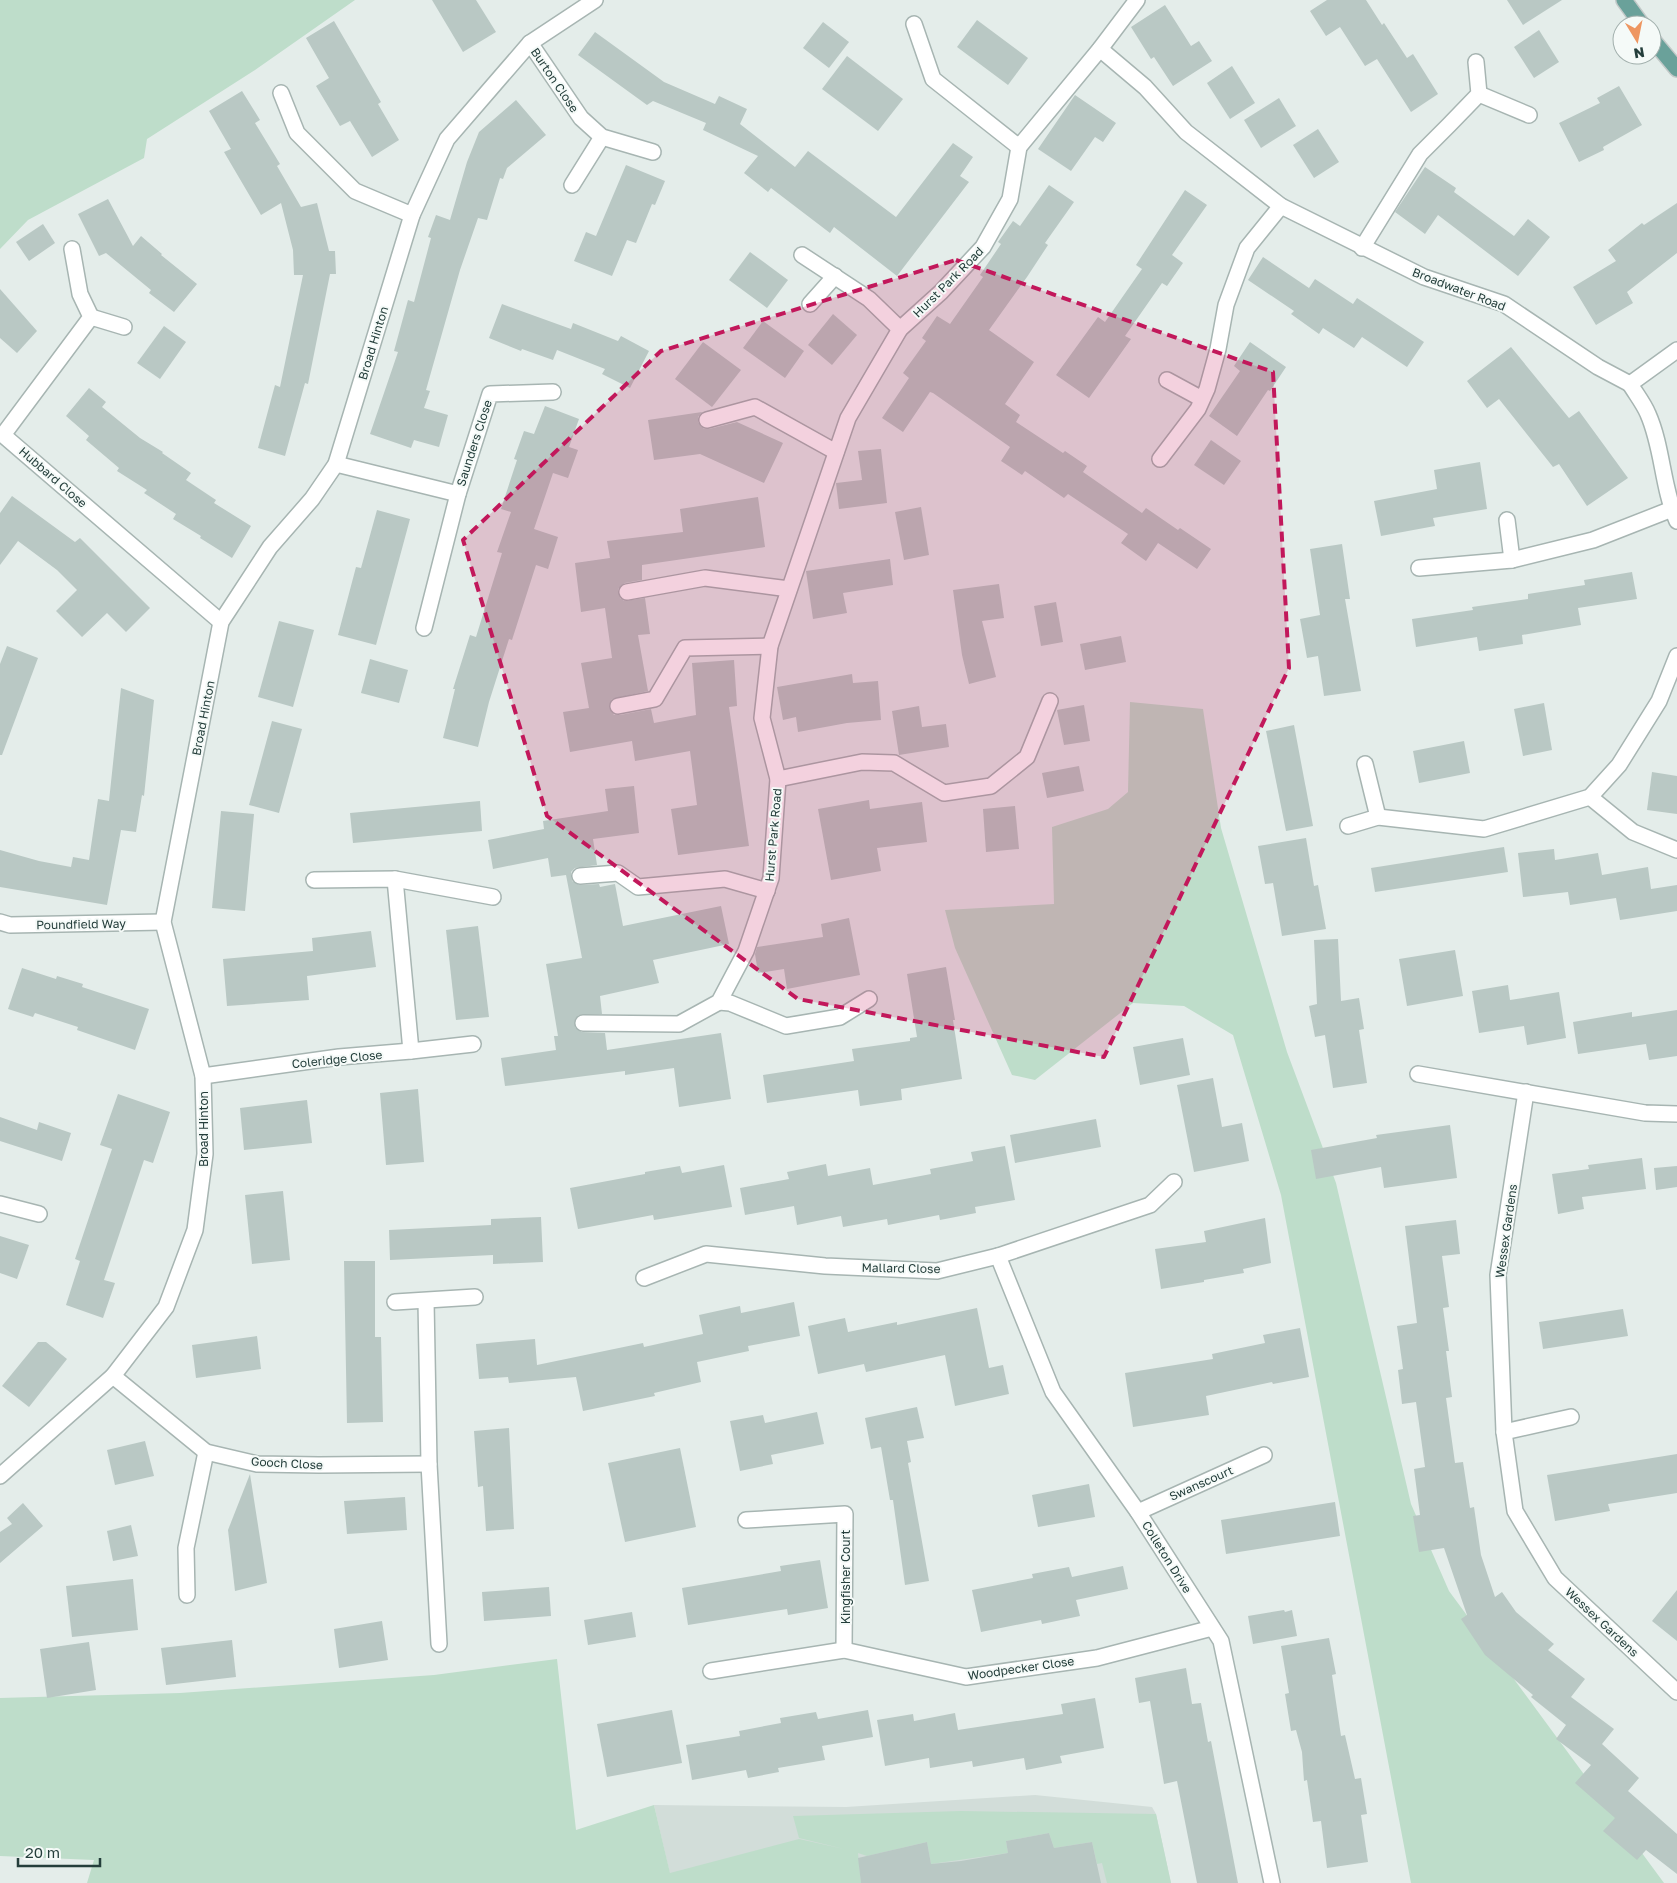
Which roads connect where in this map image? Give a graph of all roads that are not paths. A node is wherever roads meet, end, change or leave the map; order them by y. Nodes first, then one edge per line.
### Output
1 (595, 0) edge
2 (1137, 0) edge
3 (1624, 0) edge
4 (1635, 15) edge
5 (914, 24) dead end
6 (530, 43) junction
7 (1100, 49) junction
8 (1662, 51) edge
9 (1476, 62) dead end
10 (1677, 69) edge
11 (281, 93) dead end
12 (1479, 94) junction
13 (1529, 115) dead end
14 (602, 137) junction
15 (1019, 146) junction
16 (653, 152) dead end
17 (572, 185) dead end
18 (1281, 206) junction
19 (412, 215) junction
20 (1362, 248) junction
21 (72, 249) dead end
22 (802, 255) dead end
23 (835, 276) junction
24 (810, 304) dead end
25 (91, 317) junction
26 (124, 327) dead end
27 (900, 329) junction
28 (1677, 350) edge
29 (1167, 380) dead end
30 (1630, 384) junction
31 (553, 392) dead end
32 (1202, 399) junction
33 (707, 420) dead end
34 (2, 434) edge
35 (836, 452) junction
36 (1160, 459) dead end
37 (336, 464) junction
38 (458, 494) junction
39 (1674, 515) edge
40 (1507, 520) dead end
41 (1512, 560) junction
42 (1419, 568) dead end
43 (789, 590) junction
44 (627, 592) dead end
45 (221, 622) junction
46 (424, 628) dead end
47 (770, 646) junction
48 (1677, 656) edge
49 (1050, 701) dead end
50 (618, 706) dead end
51 (1365, 764) dead end
52 (778, 779) junction
53 (1590, 797) junction
54 (1378, 817) junction
55 (1348, 826) dead end
56 (1677, 850) edge
57 (580, 876) dead end
58 (395, 879) junction
59 (314, 880) dead end
60 (767, 891) junction
61 (493, 898) dead end
62 (0, 922) edge
63 (163, 922) junction
64 (868, 999) dead end
65 (719, 1002) junction
66 (583, 1023) dead end
67 (473, 1044) dead end
68 (411, 1051) junction
69 (1418, 1074) dead end
70 (202, 1076) junction
71 (1526, 1092) junction
72 (1677, 1114) edge
73 (1174, 1182) dead end
74 (0, 1204) edge
75 (39, 1214) dead end
76 (998, 1256) junction
77 (644, 1278) dead end
78 (475, 1297) dead end
79 (426, 1301) junction
80 (395, 1302) dead end
81 (113, 1376) junction
82 (1572, 1416) dead end
83 (1504, 1432) junction
84 (206, 1452) junction
85 (1264, 1455) dead end
86 (429, 1464) junction
87 (0, 1476) edge
88 (1138, 1512) junction
89 (746, 1520) dead end
90 (187, 1595) dead end
91 (1212, 1628) junction
92 (438, 1644) dead end
93 (844, 1650) junction
94 (711, 1671) dead end
95 (1677, 1692) edge
96 (1272, 1883) edge

1 - 6 street, Broad Hinton
2 - 7 street
3 - 4 main road
5 - 15 street
6 - 14 street, Burton Close
6 - 19 street, Broad Hinton
7 - 15 street
7 - 18 street, Broadwater Road
8 - 10 main road
9 - 12 street
11 - 19 street
12 - 13 street
12 - 20 street
14 - 16 street, Burton Close
14 - 17 street
15 - 27 street, Hurst Park Road
18 - 20 street, Broadwater Road
18 - 32 street
19 - 37 street, Broad Hinton
20 - 30 street, Broadwater Road
21 - 25 street
22 - 23 street
23 - 24 street
23 - 27 street
25 - 26 street
25 - 34 street, Hubbard Close
27 - 35 street, Hurst Park Road
28 - 30 street
29 - 32 street
30 - 39 street
31 - 38 street, Saunders Close
32 - 36 street
33 - 35 street
34 - 45 street, Hubbard Close
35 - 43 street, Hurst Park Road
37 - 38 street, Saunders Close
37 - 45 street, Broad Hinton
38 - 46 street, Saunders Close
39 - 41 street
40 - 41 street
41 - 42 street
43 - 44 street
43 - 47 street, Hurst Park Road
45 - 63 street, Broad Hinton
47 - 50 street
47 - 52 street, Hurst Park Road
48 - 53 street
49 - 52 street, Hurst Park Road
51 - 54 street
52 - 60 street, Hurst Park Road
53 - 54 street
53 - 56 street
54 - 55 street
57 - 60 street, Hurst Park Road
58 - 59 street
58 - 61 street
58 - 68 street
60 - 65 street, Hurst Park Road
62 - 63 street, Poundfield Way
63 - 70 street, Broad Hinton
64 - 65 street
65 - 66 street
67 - 68 street, Coleridge Close
68 - 70 street, Coleridge Close
69 - 71 street
70 - 81 street, Broad Hinton
71 - 72 street
71 - 83 street, Wessex Gardens
73 - 76 street, Mallard Close
74 - 75 street
76 - 77 street, Mallard Close
76 - 88 street, Colleton Drive
78 - 79 street
79 - 80 street
79 - 86 street
81 - 84 street, Gooch Close
81 - 87 street, Broad Hinton
82 - 83 street
83 - 95 street, Wessex Gardens
84 - 86 street, Gooch Close
84 - 90 street
85 - 88 street, Swanscourt
86 - 92 street
88 - 91 street, Colleton Drive
89 - 93 street, Kingfisher Court
91 - 93 street, Woodpecker Close
91 - 96 street, Colleton Drive
93 - 94 street, Woodpecker Close

